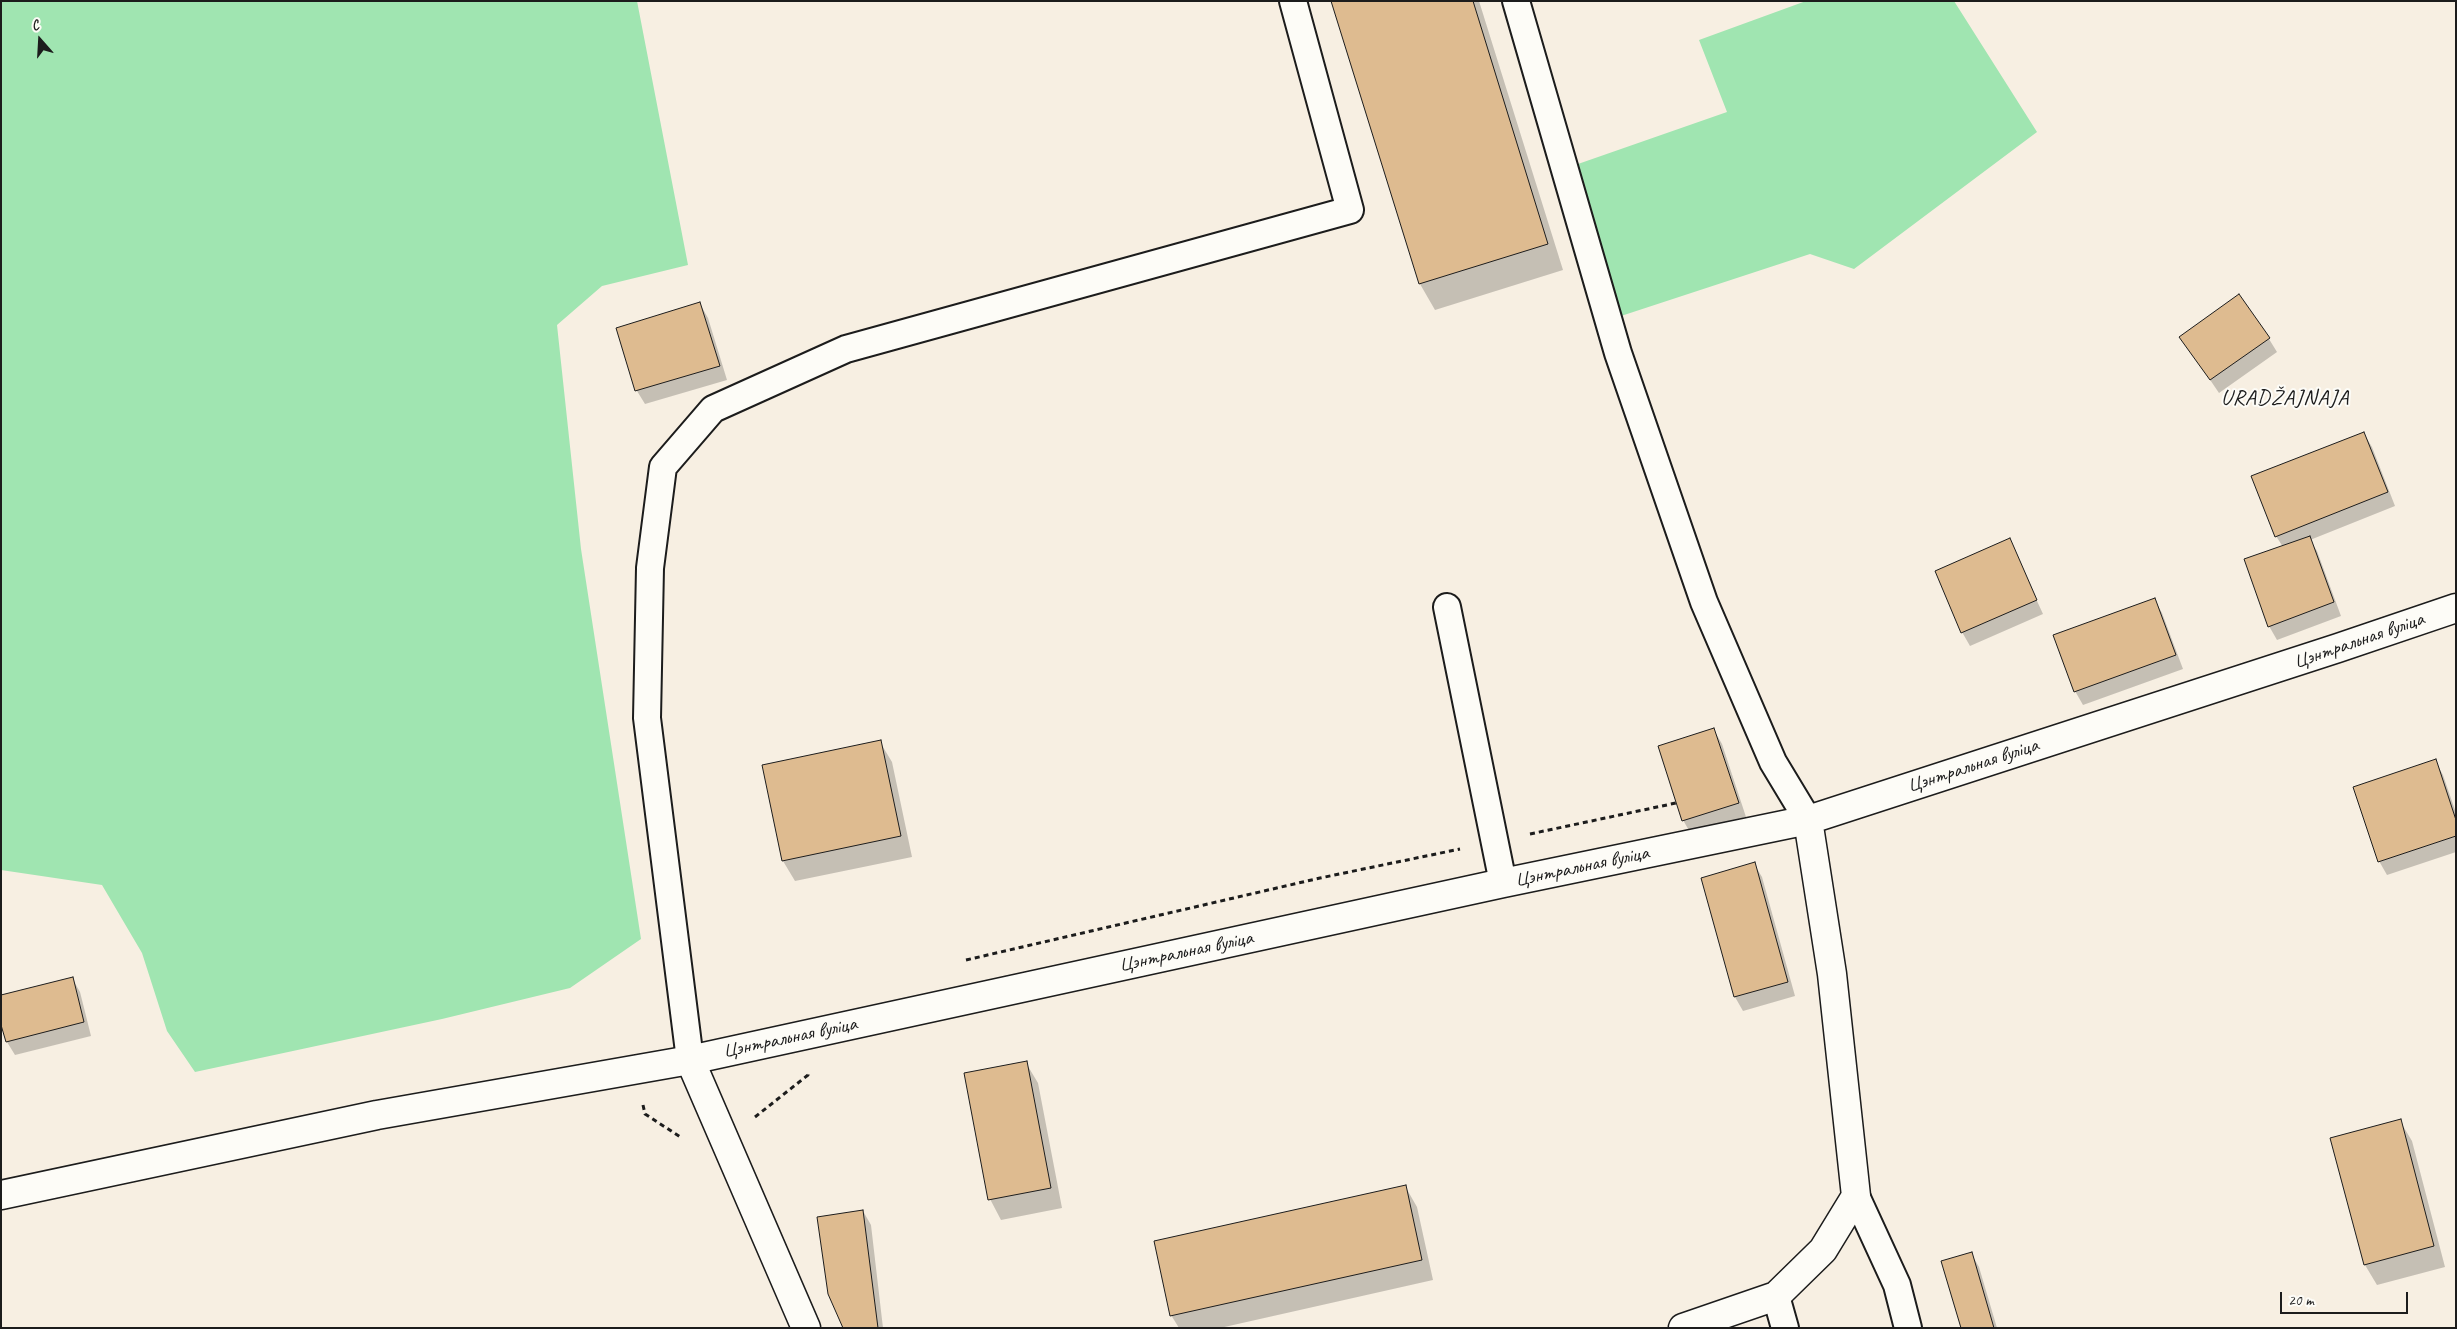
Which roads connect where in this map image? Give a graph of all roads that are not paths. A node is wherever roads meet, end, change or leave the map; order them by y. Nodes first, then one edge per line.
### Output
1 (1293, 1) edge
2 (1516, 1) edge
3 (1447, 607) dead end
4 (2456, 608) edge
5 (1808, 820) junction
6 (1503, 883) junction
7 (690, 1060) junction
8 (1, 1194) edge
9 (1856, 1196) junction
10 (1776, 1296) junction
11 (806, 1328) edge
12 (1683, 1328) edge
13 (1785, 1328) edge
14 (1908, 1328) edge

1 - 7 lane
2 - 5 lane
3 - 6 lane
4 - 5 street, Цэнтральная вуліца
5 - 6 street, Цэнтральная вуліца
5 - 9 street
6 - 7 street, Цэнтральная вуліца
7 - 8 street, Цэнтральная вуліца
7 - 11 street
9 - 10 street
9 - 14 lane
10 - 12 street
10 - 13 lane

